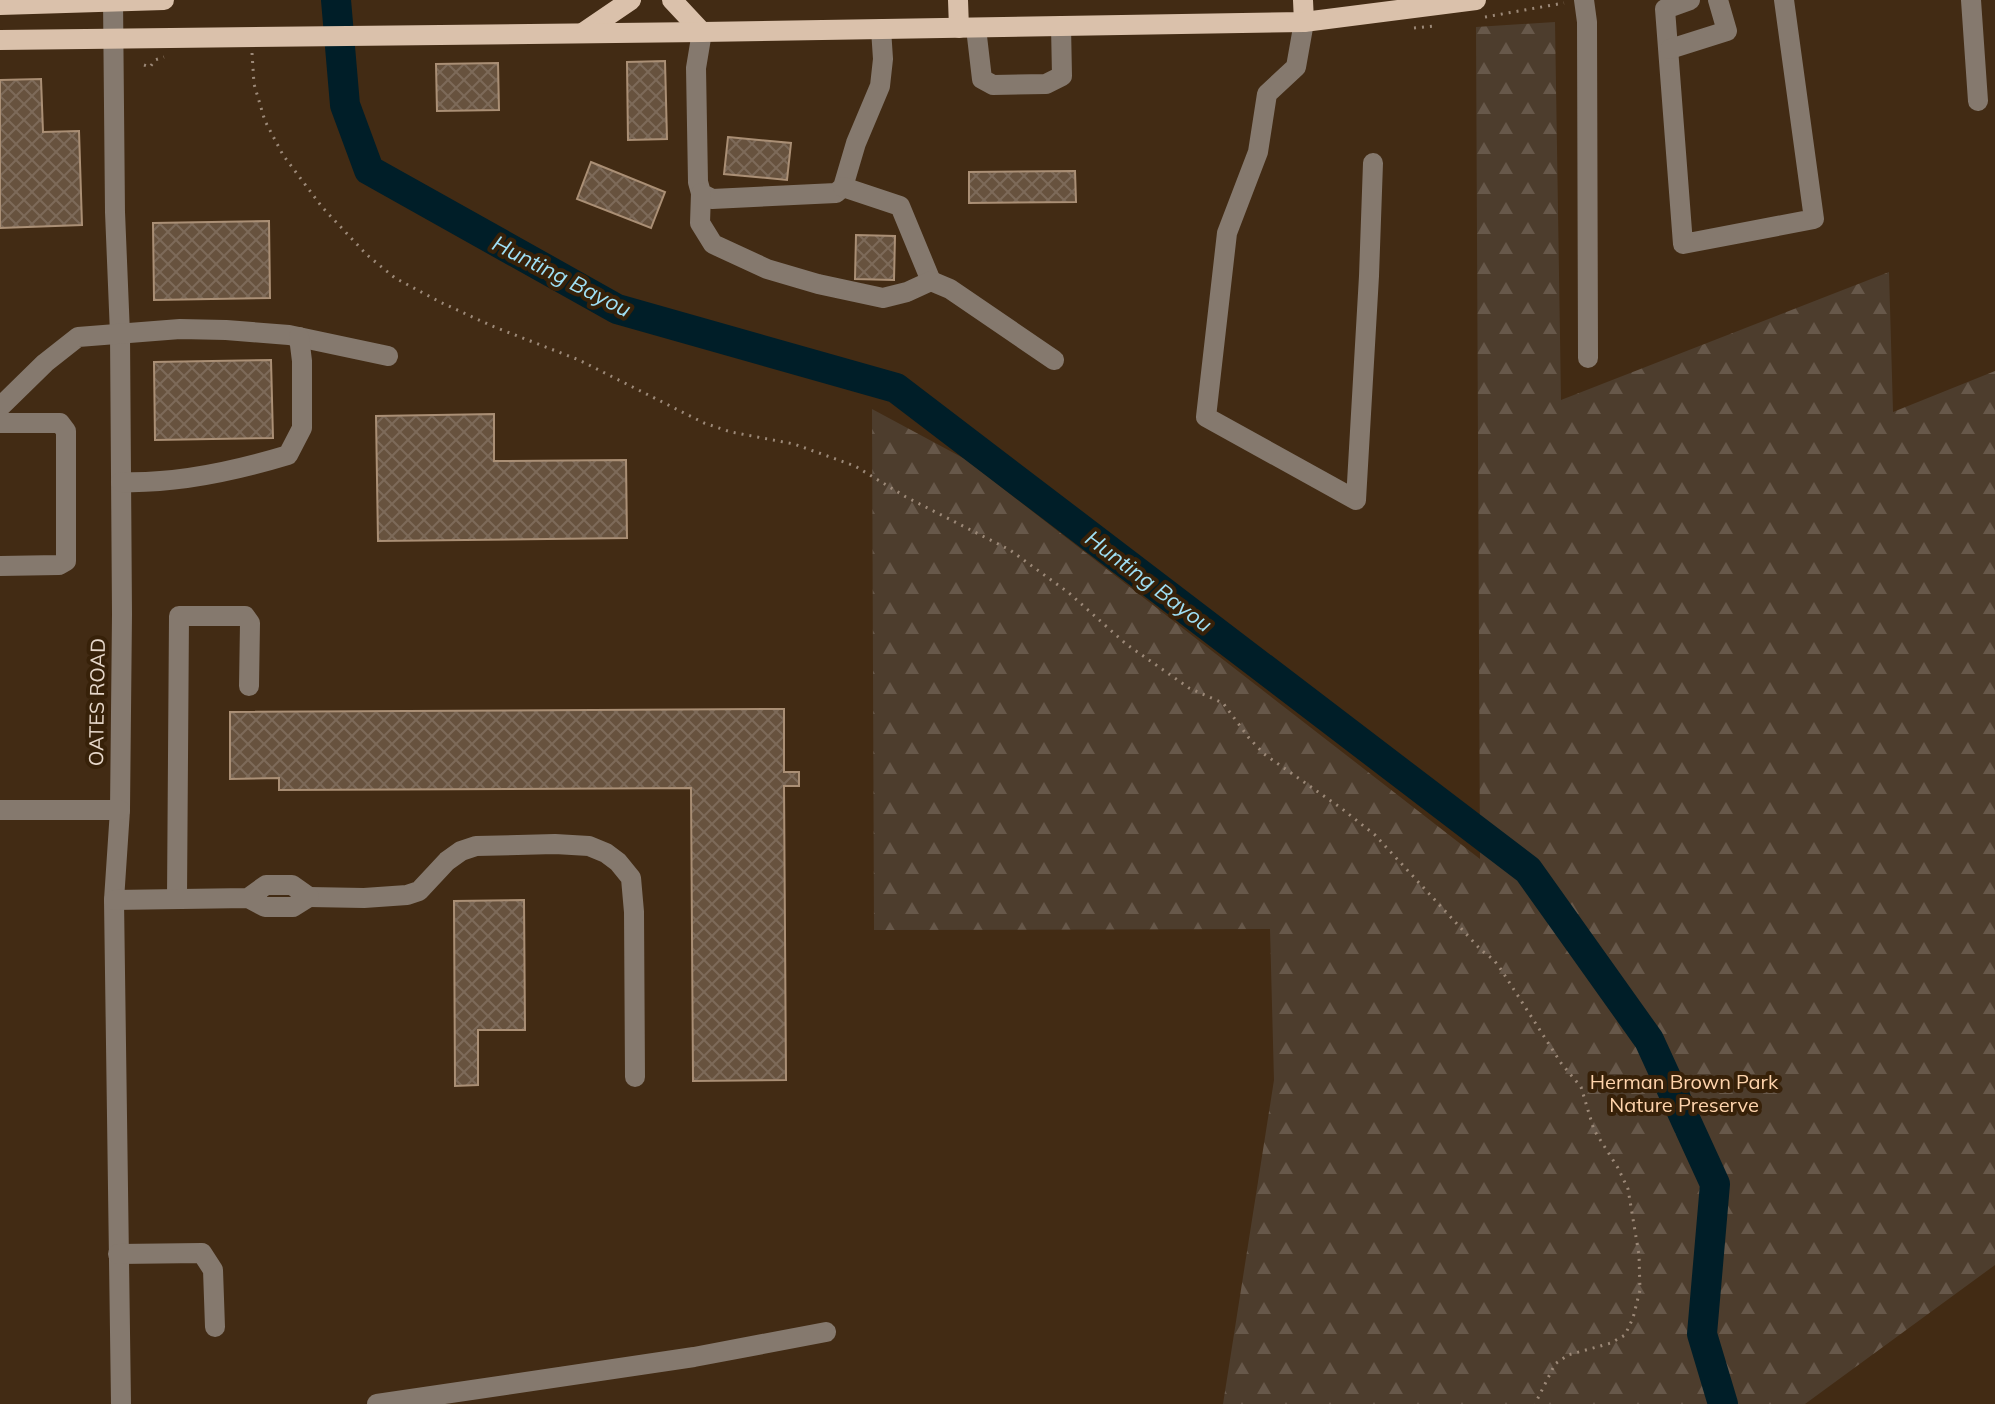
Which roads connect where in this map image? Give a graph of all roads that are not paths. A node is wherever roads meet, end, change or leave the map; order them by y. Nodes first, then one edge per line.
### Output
1 (164, 0) edge
2 (631, 0) edge
3 (672, 0) edge
4 (958, 0) edge
5 (1303, 0) edge
6 (1476, 0) edge
7 (1584, 0) edge
8 (1690, 0) edge
9 (1718, 0) edge
10 (1784, 0) edge
11 (1971, 0) edge
12 (113, 1) edge
13 (0, 5) edge
14 (1304, 22) junction
15 (1061, 26) junction
16 (968, 28) junction
17 (881, 29) junction
18 (584, 32) junction
19 (702, 32) junction
20 (113, 39) junction
21 (0, 40) edge
22 (1670, 49) junction
23 (1978, 101) dead end
24 (1373, 163) dead end
25 (843, 187) junction
26 (701, 193) junction
27 (931, 281) junction
28 (120, 334) junction
29 (299, 337) junction
30 (388, 356) dead end
31 (1588, 358) dead end
32 (1054, 360) dead end
33 (0, 407) edge
34 (0, 423) edge
35 (121, 482) junction
36 (0, 566) edge
37 (249, 686) dead end
38 (0, 810) edge
39 (120, 810) junction
40 (177, 898) junction
41 (114, 900) junction
42 (635, 1077) dead end
43 (118, 1254) junction
44 (215, 1327) dead end
45 (826, 1332) dead end
46 (121, 1404) edge
47 (377, 1404) edge

1 - 12 main road
2 - 18 main road
3 - 19 main road
4 - 16 main road
5 - 14 main road
6 - 14 main road
7 - 31 street
8 - 22 street
9 - 22 street
10 - 22 street
11 - 23 street
12 - 13 main road
12 - 20 street, OATES ROAD
14 - 15 main road
14 - 24 street
15 - 16 main road
15 - 16 street
16 - 17 main road
17 - 19 main road
17 - 25 street
18 - 19 main road
18 - 20 main road
19 - 26 street
20 - 21 main road
20 - 28 street, OATES ROAD
25 - 26 street
25 - 27 street
26 - 27 street
27 - 32 street
28 - 29 street
28 - 33 street
28 - 35 street, OATES ROAD
29 - 30 street
29 - 35 street
34 - 36 street
35 - 39 street, OATES ROAD
37 - 40 street
38 - 39 street
39 - 41 street, OATES ROAD
40 - 41 street
40 - 42 street
41 - 43 street, OATES ROAD
43 - 44 street
43 - 46 street, OATES ROAD
45 - 47 street

